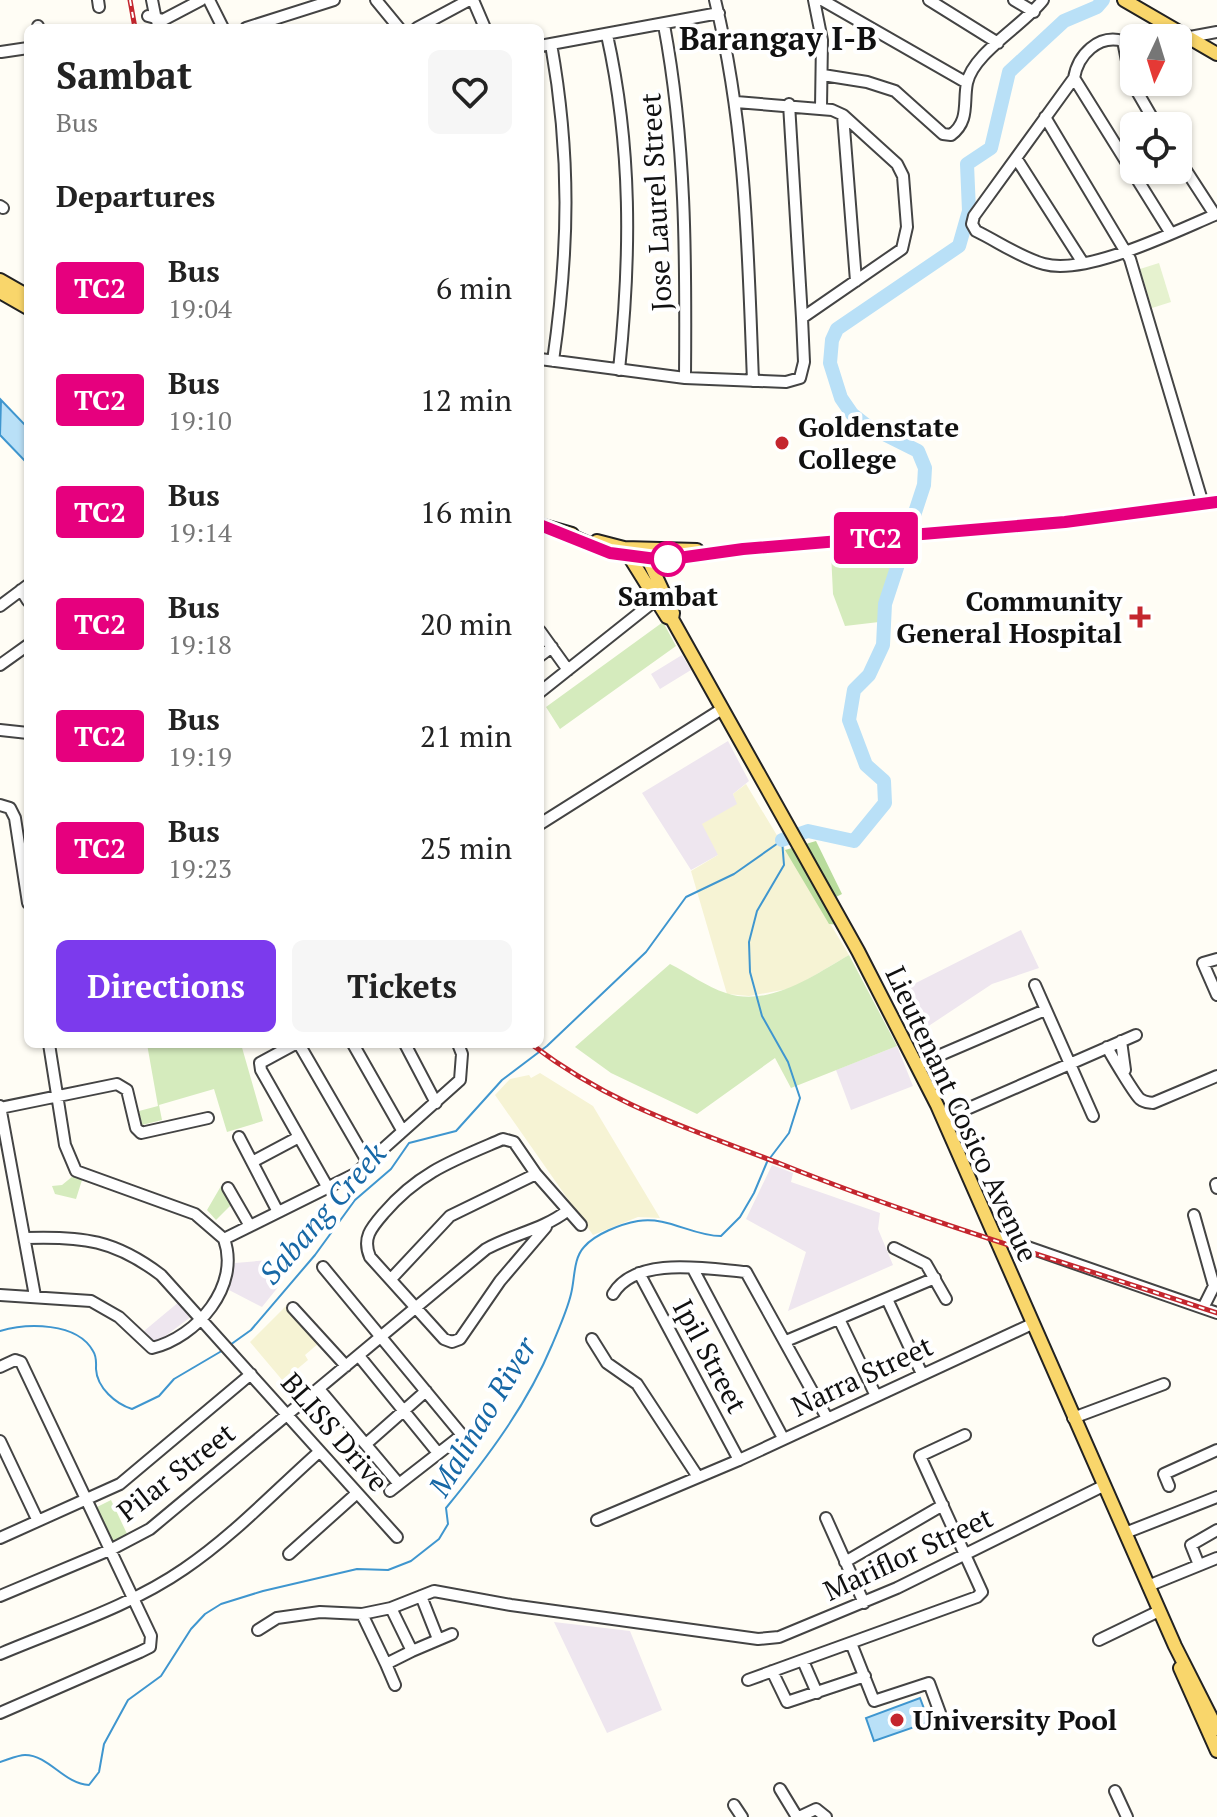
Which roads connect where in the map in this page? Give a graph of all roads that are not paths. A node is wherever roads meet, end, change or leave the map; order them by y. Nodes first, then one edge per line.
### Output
1 (152, 0) edge
2 (201, 0) edge
3 (209, 0) edge
4 (334, 0) edge
5 (376, 0) edge
6 (471, 0) edge
7 (715, 0) edge
8 (814, 0) edge
9 (822, 0) edge
10 (929, 0) edge
11 (1014, 0) edge
12 (1043, 0) edge
13 (1124, 0) edge
14 (306, 3) edge
15 (1034, 12) junction
16 (719, 13) junction
17 (221, 24) edge
18 (256, 24) edge
19 (396, 24) edge
20 (425, 24) edge
21 (483, 24) edge
22 (1167, 24) edge
23 (664, 25) junction
24 (1217, 32) edge
25 (607, 35) junction
26 (1192, 37) edge
27 (1192, 38) edge
28 (998, 43) junction
29 (545, 45) edge
30 (24, 49) edge
31 (1, 52) edge
32 (1217, 54) edge
33 (823, 75) junction
34 (1074, 78) junction
35 (967, 83) junction
36 (736, 102) junction
37 (789, 104) junction
38 (821, 107) junction
39 (1149, 112) edge
40 (843, 115) junction
41 (1045, 117) junction
42 (1016, 158) junction
43 (1192, 179) edge
44 (1216, 215) edge
45 (1170, 232) junction
46 (1126, 250) junction
47 (1083, 263) junction
48 (0, 280) edge
49 (856, 281) junction
50 (0, 292) edge
51 (24, 299) edge
52 (802, 318) junction
53 (544, 360) edge
54 (553, 361) junction
55 (619, 370) junction
56 (685, 378) junction
57 (753, 381) junction
58 (1210, 503) edge
59 (544, 526) edge
60 (628, 553) junction
61 (645, 554) junction
62 (24, 588) edge
63 (657, 599) junction
64 (0, 606) edge
65 (672, 619) junction
66 (544, 636) edge
67 (552, 647) junction
68 (24, 648) edge
69 (544, 653) edge
70 (0, 665) edge
71 (568, 670) junction
72 (544, 689) edge
73 (722, 709) junction
74 (0, 730) edge
75 (24, 733) edge
76 (0, 805) edge
77 (544, 821) edge
78 (24, 868) edge
79 (1217, 959) edge
80 (1035, 985) dead end
81 (1217, 995) edge
82 (1045, 1010) junction
83 (1136, 1035) dead end
84 (1121, 1041) junction
85 (1107, 1047) junction
86 (50, 1048) edge
87 (289, 1048) edge
88 (299, 1048) edge
89 (355, 1048) edge
90 (407, 1048) edge
91 (460, 1048) edge
92 (1070, 1063) junction
93 (917, 1065) junction
94 (1125, 1070) junction
95 (1217, 1076) edge
96 (57, 1095) junction
97 (436, 1103) junction
98 (0, 1107) edge
99 (1093, 1116) dead end
100 (208, 1118) dead end
101 (944, 1119) junction
102 (402, 1130) junction
103 (239, 1137) dead end
104 (299, 1137) junction
105 (252, 1162) junction
106 (368, 1163) junction
107 (536, 1174) junction
108 (228, 1188) dead end
109 (328, 1188) junction
110 (567, 1211) junction
111 (278, 1212) junction
112 (1194, 1215) dead end
113 (581, 1225) dead end
114 (250, 1226) junction
115 (547, 1226) junction
116 (993, 1235) junction
117 (25, 1238) junction
118 (224, 1239) junction
119 (894, 1248) dead end
120 (323, 1267) dead end
121 (693, 1269) junction
122 (639, 1273) junction
123 (935, 1278) junction
124 (391, 1279) junction
125 (1215, 1285) edge
126 (613, 1294) dead end
127 (0, 1295) edge
128 (35, 1296) junction
129 (887, 1299) junction
130 (946, 1299) dead end
131 (415, 1307) junction
132 (293, 1308) dead end
133 (1203, 1308) junction
134 (1217, 1313) edge
135 (202, 1319) junction
136 (839, 1319) junction
137 (1032, 1324) junction
138 (382, 1336) junction
139 (592, 1339) dead end
140 (786, 1341) junction
141 (359, 1356) junction
142 (346, 1366) junction
143 (0, 1367) edge
144 (251, 1374) junction
145 (922, 1374) junction
146 (1164, 1384) dead end
147 (319, 1389) junction
148 (426, 1391) junction
149 (876, 1396) junction
150 (403, 1411) junction
151 (288, 1414) junction
152 (827, 1418) junction
153 (1073, 1418) junction
154 (965, 1435) dead end
155 (783, 1438) junction
156 (0, 1441) edge
157 (366, 1444) junction
158 (1217, 1450) edge
159 (319, 1452) junction
160 (438, 1453) junction
161 (739, 1460) junction
162 (698, 1477) junction
163 (1103, 1486) junction
164 (1169, 1486) dead end
165 (356, 1494) junction
166 (1217, 1497) edge
167 (87, 1498) junction
168 (943, 1505) junction
169 (826, 1518) dead end
170 (37, 1519) junction
171 (597, 1520) dead end
172 (1217, 1530) edge
173 (1125, 1533) junction
174 (397, 1537) dead end
175 (0, 1538) edge
176 (112, 1549) junction
177 (966, 1552) junction
178 (289, 1554) dead end
179 (1217, 1558) edge
180 (845, 1562) junction
181 (1199, 1565) junction
182 (1148, 1586) junction
183 (0, 1596) edge
184 (421, 1596) junction
185 (133, 1598) junction
186 (864, 1603) junction
187 (391, 1608) junction
188 (1159, 1611) junction
189 (362, 1614) junction
190 (258, 1630) dead end
191 (452, 1634) dead end
192 (438, 1639) junction
193 (1099, 1640) dead end
194 (851, 1643) junction
195 (1175, 1646) junction
196 (412, 1651) junction
197 (0, 1654) edge
198 (803, 1661) junction
199 (386, 1664) junction
200 (772, 1671) junction
201 (865, 1676) junction
202 (748, 1680) dead end
203 (395, 1685) dead end
204 (817, 1693) junction
205 (0, 1713) edge
206 (940, 1713) dead end
207 (1217, 1729) edge
208 (1217, 1751) edge
209 (780, 1789) dead end
210 (1115, 1791) dead end
211 (734, 1805) dead end
212 (742, 1817) edge
213 (798, 1817) edge
214 (826, 1817) edge
215 (1127, 1817) edge

1 - 2 street
3 - 17 street
4 - 14 street
5 - 19 street
6 - 20 street
6 - 21 street
7 - 16 street
8 - 33 street
9 - 35 street
10 - 28 street
11 - 15 street
12 - 15 street
13 - 22 main road
14 - 18 street
15 - 28 street
16 - 23 street
16 - 36 street
23 - 25 street
23 - 56 street, Jose Laurel Street
24 - 26 street
25 - 29 street
25 - 55 street
27 - 32 main road
28 - 35 street
29 - 54 street
30 - 31 street
33 - 35 street
33 - 38 street
34 - 39 street
34 - 41 street
34 - 45 street
36 - 37 street
36 - 57 street
37 - 38 street
37 - 52 street
38 - 40 street
40 - 49 street
40 - 49 street
41 - 42 street
41 - 46 street
42 - 47 street
42 - 47 street
43 - 44 street
44 - 45 street
45 - 46 street
46 - 47 street
46 - 58 street
48 - 51 main road
49 - 52 street
50 - 51 main road
52 - 57 street
53 - 54 street
54 - 55 street
55 - 56 street
56 - 57 street
58 - 61 main road
59 - 60 main road
60 - 61 main road
60 - 63 main road, Lieutenant Cosico Avenue
61 - 65 main road, Lieutenant Cosico Avenue
62 - 64 street
63 - 65 main road, Lieutenant Cosico Avenue
63 - 71 street
65 - 73 main road, Lieutenant Cosico Avenue
66 - 67 street
67 - 69 street
67 - 71 street
68 - 70 street
71 - 72 street
73 - 77 street
73 - 93 main road, Lieutenant Cosico Avenue
74 - 75 street
76 - 78 street
79 - 81 street
80 - 82 street
82 - 92 street
82 - 93 street
83 - 84 street
84 - 85 street
84 - 94 street
85 - 92 street
85 - 94 street
86 - 96 street
87 - 104 street
88 - 106 street
89 - 102 street
90 - 97 street
91 - 97 street
92 - 99 street
92 - 101 street
93 - 101 main road, Lieutenant Cosico Avenue
94 - 95 street
96 - 98 street
96 - 100 street
96 - 118 street
97 - 102 street
98 - 117 street
101 - 116 main road, Lieutenant Cosico Avenue
102 - 106 street
103 - 105 street
104 - 105 street
104 - 109 street
105 - 111 street
106 - 109 street
107 - 110 street
107 - 124 street
107 - 124 street
108 - 114 street
109 - 111 street
110 - 113 street
110 - 115 street
111 - 114 street
112 - 125 street
114 - 118 street
115 - 131 street, Pilar Street
115 - 131 street
116 - 133 street
116 - 137 main road, Lieutenant Cosico Avenue
117 - 128 street
117 - 135 street, BLISS Drive
118 - 135 street
119 - 123 street
120 - 138 street
121 - 122 street
121 - 140 street
121 - 155 street
122 - 126 street
122 - 161 street, Ipil Street
123 - 129 street
123 - 130 street
124 - 131 street
125 - 133 street
127 - 128 street
128 - 135 street
129 - 136 street
129 - 145 street
131 - 138 street, Pilar Street
132 - 142 street
133 - 134 street
135 - 144 street, BLISS Drive
136 - 140 street
136 - 149 street
137 - 145 street, Narra Street
137 - 153 main road, Lieutenant Cosico Avenue
138 - 141 street, Pilar Street
138 - 148 street
139 - 162 street
140 - 152 street
141 - 142 street, Pilar Street
141 - 150 street
142 - 147 street, Pilar Street
143 - 167 street
144 - 151 street, BLISS Drive
144 - 167 street
145 - 149 street, Narra Street
146 - 153 street
147 - 151 street, Pilar Street
147 - 157 street
148 - 150 street
148 - 160 street
149 - 152 street, Narra Street
150 - 157 street
150 - 160 street
151 - 159 street, BLISS Drive
151 - 176 street, Pilar Street
152 - 155 street, Narra Street
153 - 163 main road, Lieutenant Cosico Avenue
154 - 168 street
155 - 161 street, Narra Street
156 - 170 street
157 - 160 street
158 - 164 street
159 - 165 street, BLISS Drive
159 - 185 street
161 - 162 street, Narra Street
162 - 171 street, Narra Street
163 - 173 main road, Lieutenant Cosico Avenue
163 - 177 street, Mariflor Street
165 - 174 street, BLISS Drive
165 - 178 street
166 - 173 street
167 - 170 street
167 - 176 street
168 - 177 street
168 - 180 street
169 - 180 street
170 - 175 street
172 - 181 street
173 - 182 main road, Lieutenant Cosico Avenue
176 - 183 street, Pilar Street
176 - 185 street
177 - 186 street, Mariflor Street
177 - 194 street
179 - 181 street
180 - 186 street
181 - 182 street
182 - 188 main road, Lieutenant Cosico Avenue
184 - 186 street, Mariflor Street
184 - 187 street
184 - 192 street
185 - 197 street
185 - 205 street
187 - 189 street
187 - 196 street
188 - 193 street
188 - 195 main road, Lieutenant Cosico Avenue
189 - 190 street
189 - 199 street
191 - 192 street
192 - 196 street
194 - 198 street
194 - 201 street
195 - 207 main road, Lieutenant Cosico Avenue
195 - 208 main road, Lieutenant Cosico Avenue
196 - 199 street
198 - 200 street
198 - 204 street
199 - 203 street
200 - 202 street
200 - 204 street
201 - 204 street
201 - 206 street
209 - 213 street
210 - 215 street
211 - 212 street
213 - 214 street

